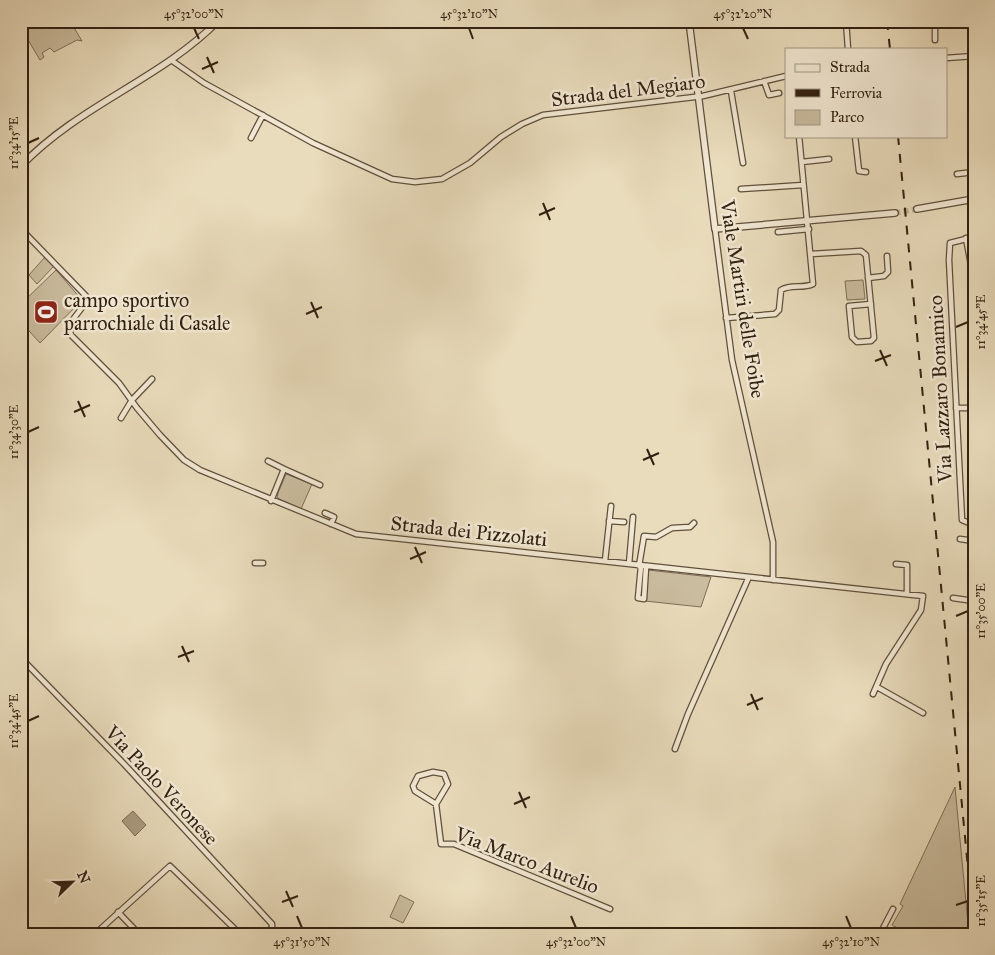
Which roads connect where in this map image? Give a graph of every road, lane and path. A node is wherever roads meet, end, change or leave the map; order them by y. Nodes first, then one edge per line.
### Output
1 (218, 21) edge
2 (689, 21) edge
3 (846, 21) edge
4 (935, 21) edge
5 (935, 40) dead end
6 (848, 48) edge
7 (974, 56) edge
8 (948, 58) edge
9 (170, 60) junction
10 (785, 76) edge
11 (764, 81) junction
12 (731, 91) junction
13 (779, 93) dead end
14 (699, 97) junction
15 (263, 115) junction
16 (251, 138) dead end
17 (799, 138) edge
18 (855, 138) edge
19 (829, 159) dead end
20 (802, 162) junction
21 (743, 163) dead end
22 (21, 166) edge
23 (866, 172) dead end
24 (974, 172) edge
25 (957, 174) dead end
26 (803, 185) junction
27 (741, 189) dead end
28 (974, 199) edge
29 (917, 209) tunnel mouth
30 (895, 213) tunnel mouth
31 (807, 219) junction
32 (21, 229) edge
33 (715, 229) junction
34 (809, 229) junction
35 (778, 232) dead end
36 (974, 237) edge
37 (966, 238) junction
38 (811, 254) junction
39 (887, 256) dead end
40 (868, 278) junction
41 (974, 281) edge
42 (871, 304) junction
43 (726, 318) junction
44 (152, 379) dead end
45 (132, 400) junction
46 (956, 408) junction
47 (974, 408) edge
48 (120, 418) dead end
49 (268, 461) dead end
50 (284, 469) junction
51 (320, 485) dead end
52 (271, 501) junction
53 (611, 506) dead end
54 (326, 513) dead end
55 (633, 517) dead end
56 (609, 521) junction
57 (624, 522) dead end
58 (694, 523) dead end
59 (331, 524) junction
60 (974, 525) edge
61 (960, 539) dead end
62 (974, 540) edge
63 (606, 561) junction
64 (255, 562) dead end
65 (263, 563) dead end
66 (629, 564) junction
67 (896, 564) dead end
68 (642, 566) junction
69 (748, 579) junction
70 (773, 580) junction
71 (907, 594) junction
72 (638, 598) dead end
73 (953, 598) dead end
74 (974, 601) edge
75 (21, 658) edge
76 (877, 687) junction
77 (872, 694) dead end
78 (922, 712) dead end
79 (688, 714) junction
80 (682, 715) dead end
81 (675, 749) dead end
82 (436, 804) junction
83 (893, 908) dead end
84 (610, 909) dead end
85 (118, 912) junction
86 (95, 934) edge
87 (139, 934) edge
88 (240, 934) edge
89 (265, 934) edge
90 (880, 934) edge

1 - 9 street
2 - 14 street, Viale Martiri delle Foibe
3 - 6 street
4 - 5 street
7 - 8 street
9 - 15 street, Strada del Megiaro
9 - 22 street
10 - 11 street, Strada del Megiaro
11 - 12 street, Strada del Megiaro
11 - 13 street
12 - 14 street, Strada del Megiaro
12 - 21 street, Strada del Megiaro
14 - 15 street, Strada del Megiaro
14 - 33 street, Viale Martiri delle Foibe
15 - 16 street
17 - 20 street
18 - 23 street
19 - 20 street
20 - 26 street
24 - 25 street
26 - 27 street
26 - 31 street
28 - 29 street
30 - 31 street
31 - 33 street
31 - 34 street
32 - 45 street, Strada dei Pizzolati
33 - 43 street, Viale Martiri delle Foibe
34 - 35 street
34 - 38 street
36 - 37 street
37 - 41 street
37 - 46 street, Via Lazzaro Bonamico
38 - 40 street
38 - 43 street
39 - 40 street
40 - 42 street
42 - 42 street
43 - 70 street, Viale Martiri delle Foibe
44 - 45 street
45 - 48 street
45 - 52 street, Strada dei Pizzolati
46 - 47 street
46 - 60 street, Via Lazzaro Bonamico
49 - 50 street
50 - 51 street
50 - 52 street
52 - 59 street, Strada dei Pizzolati
53 - 56 street
54 - 59 street
55 - 66 street
56 - 57 street
56 - 63 street
58 - 68 street
59 - 63 street, Strada dei Pizzolati
61 - 62 street
63 - 66 street, Strada dei Pizzolati
64 - 65 street
66 - 68 street, Strada dei Pizzolati
67 - 71 street
68 - 69 street, Strada dei Pizzolati
68 - 72 street
69 - 70 street, Strada dei Pizzolati
69 - 79 street
70 - 71 street, Strada dei Pizzolati
71 - 76 street, Strada dei Pizzolati
73 - 74 street
75 - 89 street, Via Paolo Veronese
76 - 77 street
76 - 78 street
79 - 80 street
79 - 81 street
82 - 82 street
82 - 84 street, Via Marco Aurelio
83 - 90 street
85 - 86 street
85 - 87 street
85 - 88 street

